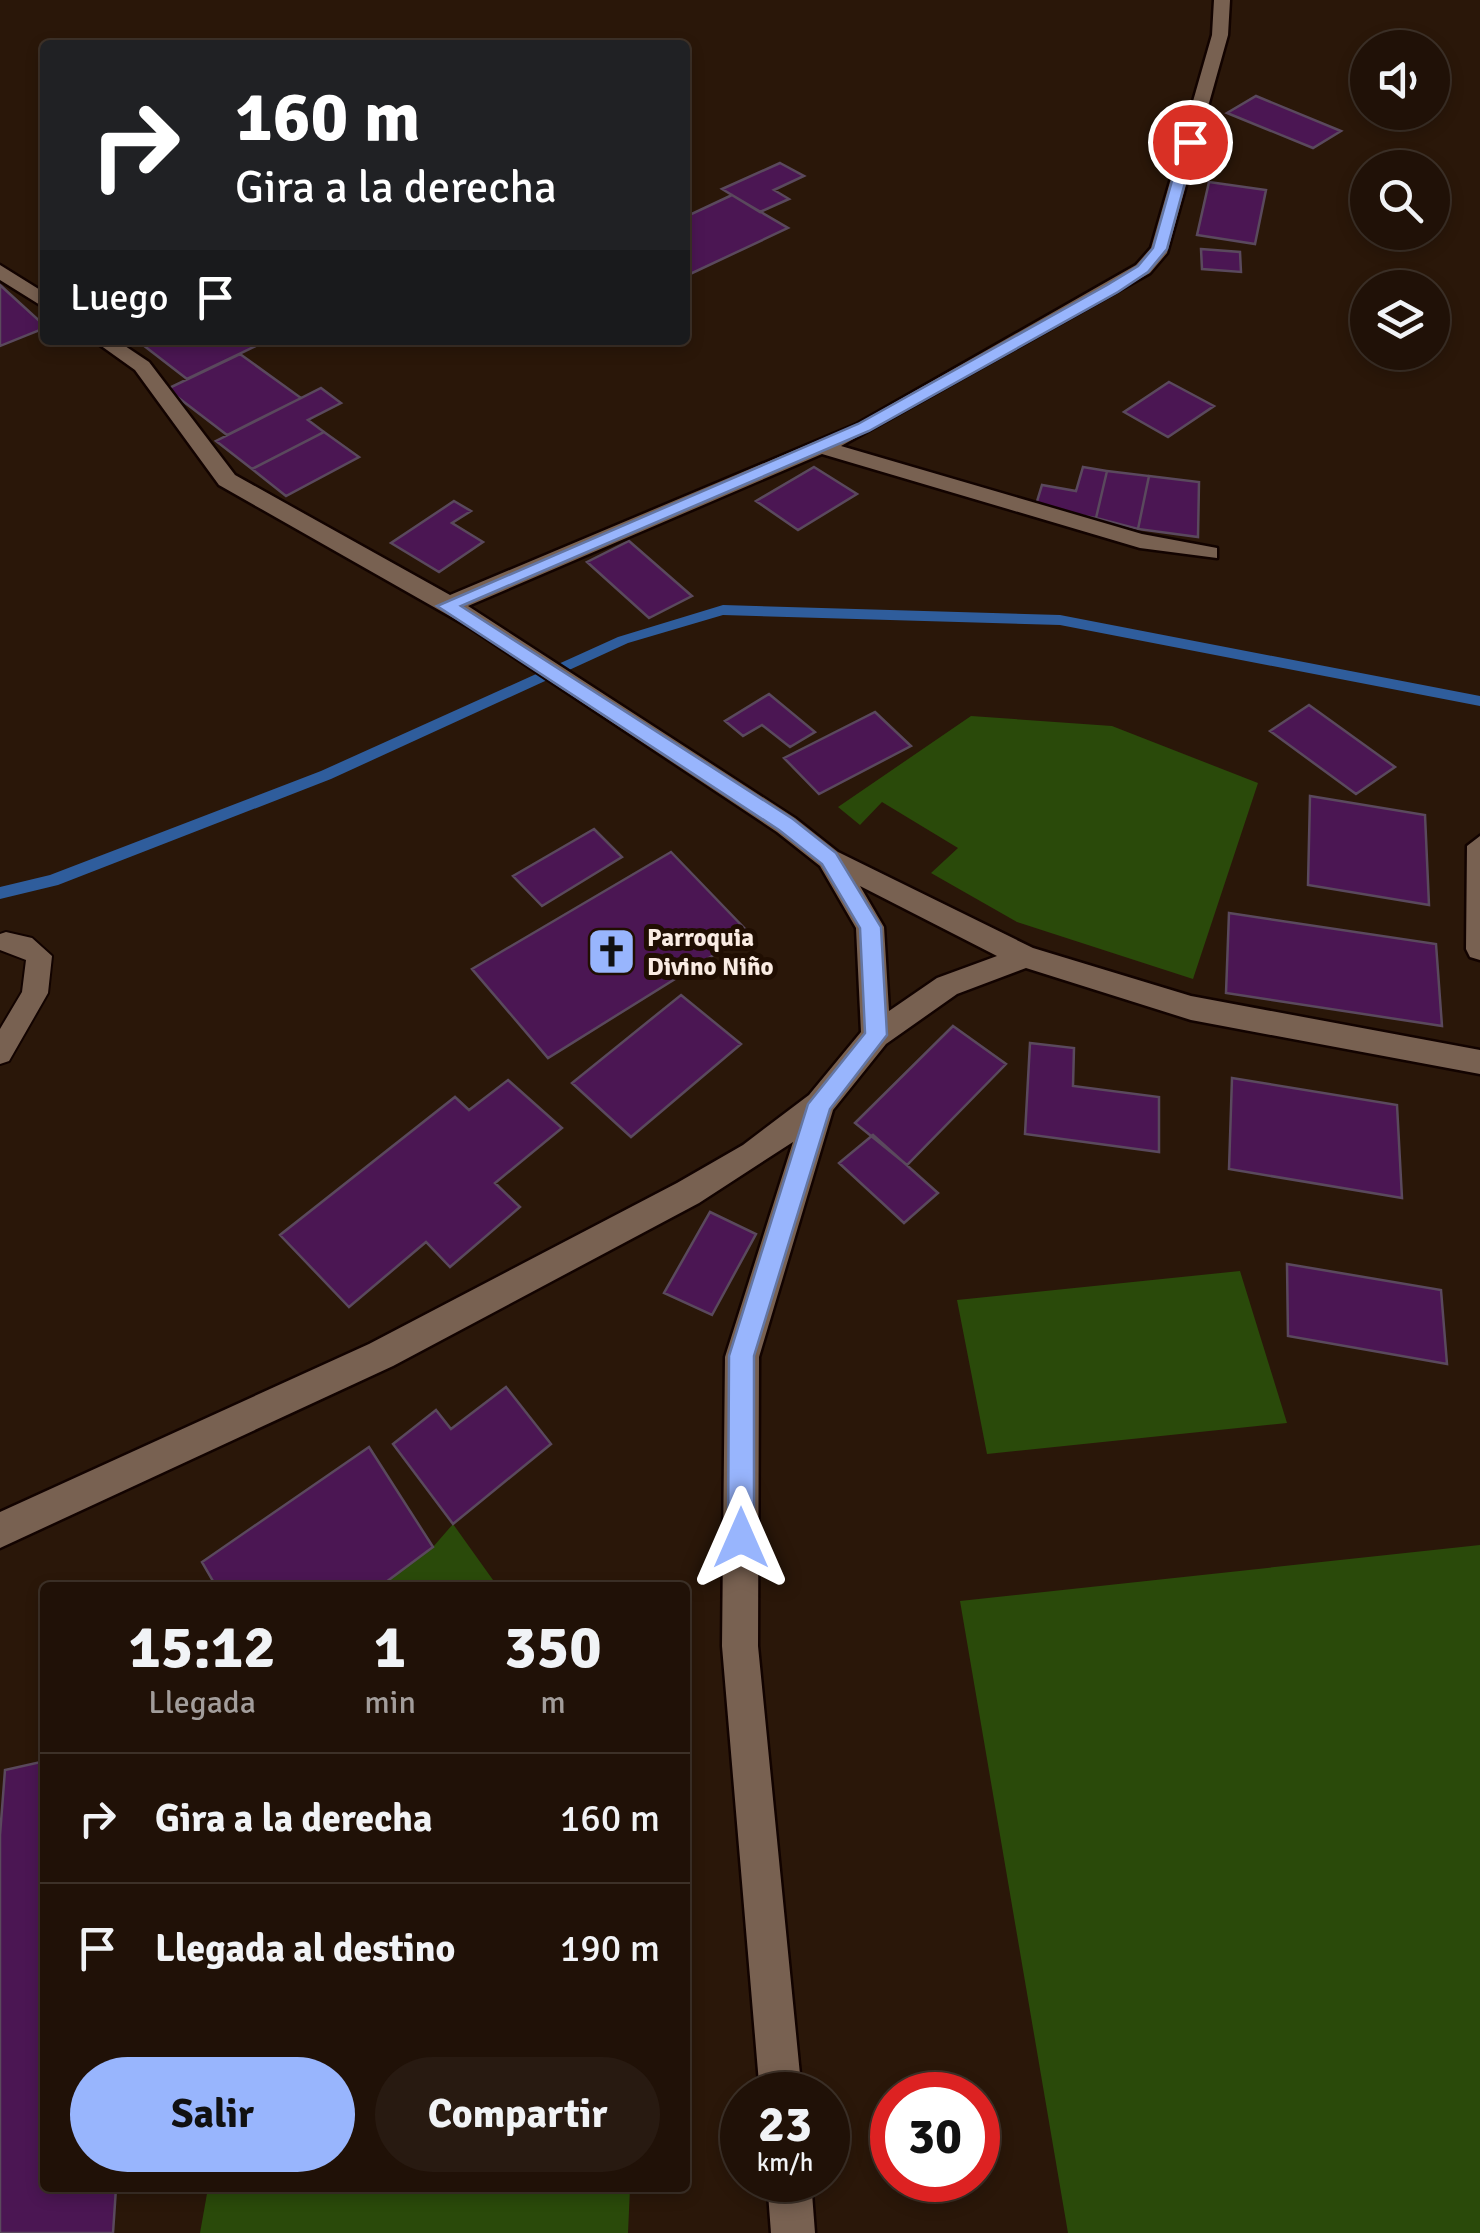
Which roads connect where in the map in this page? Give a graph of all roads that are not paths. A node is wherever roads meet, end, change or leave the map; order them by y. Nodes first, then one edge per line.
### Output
1 (1222, 0) edge
2 (0, 272) edge
3 (40, 299) edge
4 (110, 345) edge
5 (822, 447) junction
6 (1209, 553) dead end
7 (446, 606) junction
8 (1480, 846) edge
9 (829, 859) junction
10 (6, 942) dead end
11 (1480, 948) edge
12 (1025, 957) junction
13 (876, 1035) junction
14 (0, 1053) edge
15 (1480, 1062) edge
16 (820, 1104) junction
17 (0, 1530) edge
18 (779, 2072) edge
19 (790, 2202) edge
20 (793, 2233) edge

1 - 5 street
2 - 3 street
4 - 7 street
5 - 6 street
5 - 7 street
7 - 9 street
8 - 11 street
9 - 12 street
9 - 13 street
10 - 14 lane
12 - 13 street
12 - 15 street
13 - 16 street
16 - 17 street
16 - 18 street
19 - 20 street

